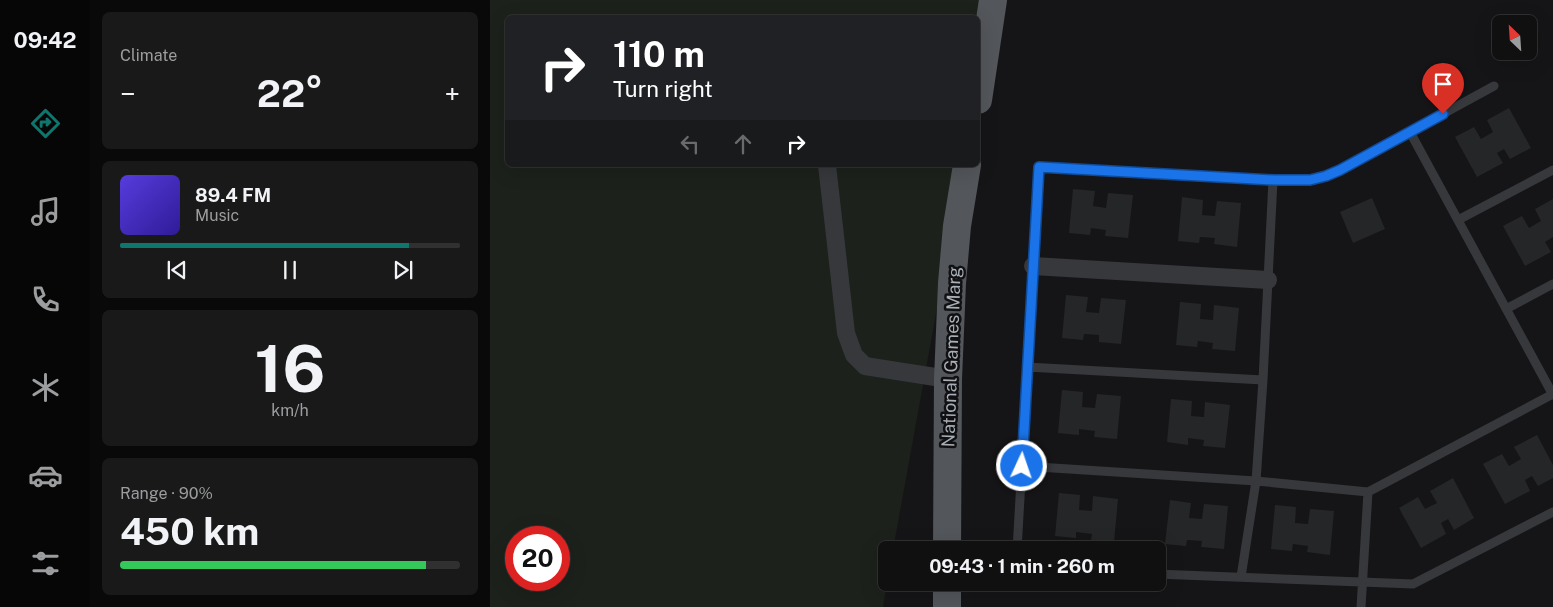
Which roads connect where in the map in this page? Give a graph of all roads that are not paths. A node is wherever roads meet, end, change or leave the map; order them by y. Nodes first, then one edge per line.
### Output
1 (993, 0) edge
2 (1494, 86) dead end
3 (980, 87) edge
4 (1410, 132) junction
5 (827, 167) edge
6 (967, 167) edge
7 (1553, 170) edge
8 (1274, 180) junction
9 (1458, 220) junction
10 (1033, 266) junction
11 (1268, 280) junction
12 (1553, 284) edge
13 (1506, 309) junction
14 (1027, 367) junction
15 (948, 379) junction
16 (1263, 380) junction
17 (1553, 395) edge
18 (1022, 466) junction
19 (1256, 481) junction
20 (1368, 492) junction
21 (1553, 512) edge
22 (947, 541) edge
23 (1018, 541) edge
24 (1166, 574) edge
25 (1241, 577) junction
26 (1362, 582) junction
27 (947, 591) edge
28 (947, 607) edge
29 (1361, 607) edge

1 - 3 main road
2 - 4 lane
4 - 8 lane
4 - 9 lane
5 - 15 street
6 - 15 main road, National Games Marg
7 - 9 lane
8 - 10 lane
8 - 11 lane
9 - 13 lane
10 - 11 street
10 - 14 lane
11 - 16 lane
12 - 13 lane
13 - 17 lane
14 - 16 lane
14 - 18 lane
15 - 22 main road, National Games Marg
16 - 19 lane
17 - 20 lane
18 - 19 lane
18 - 23 lane
19 - 20 lane
19 - 25 lane
20 - 26 lane
21 - 26 lane
24 - 25 lane
25 - 26 lane
26 - 29 lane
27 - 28 main road

